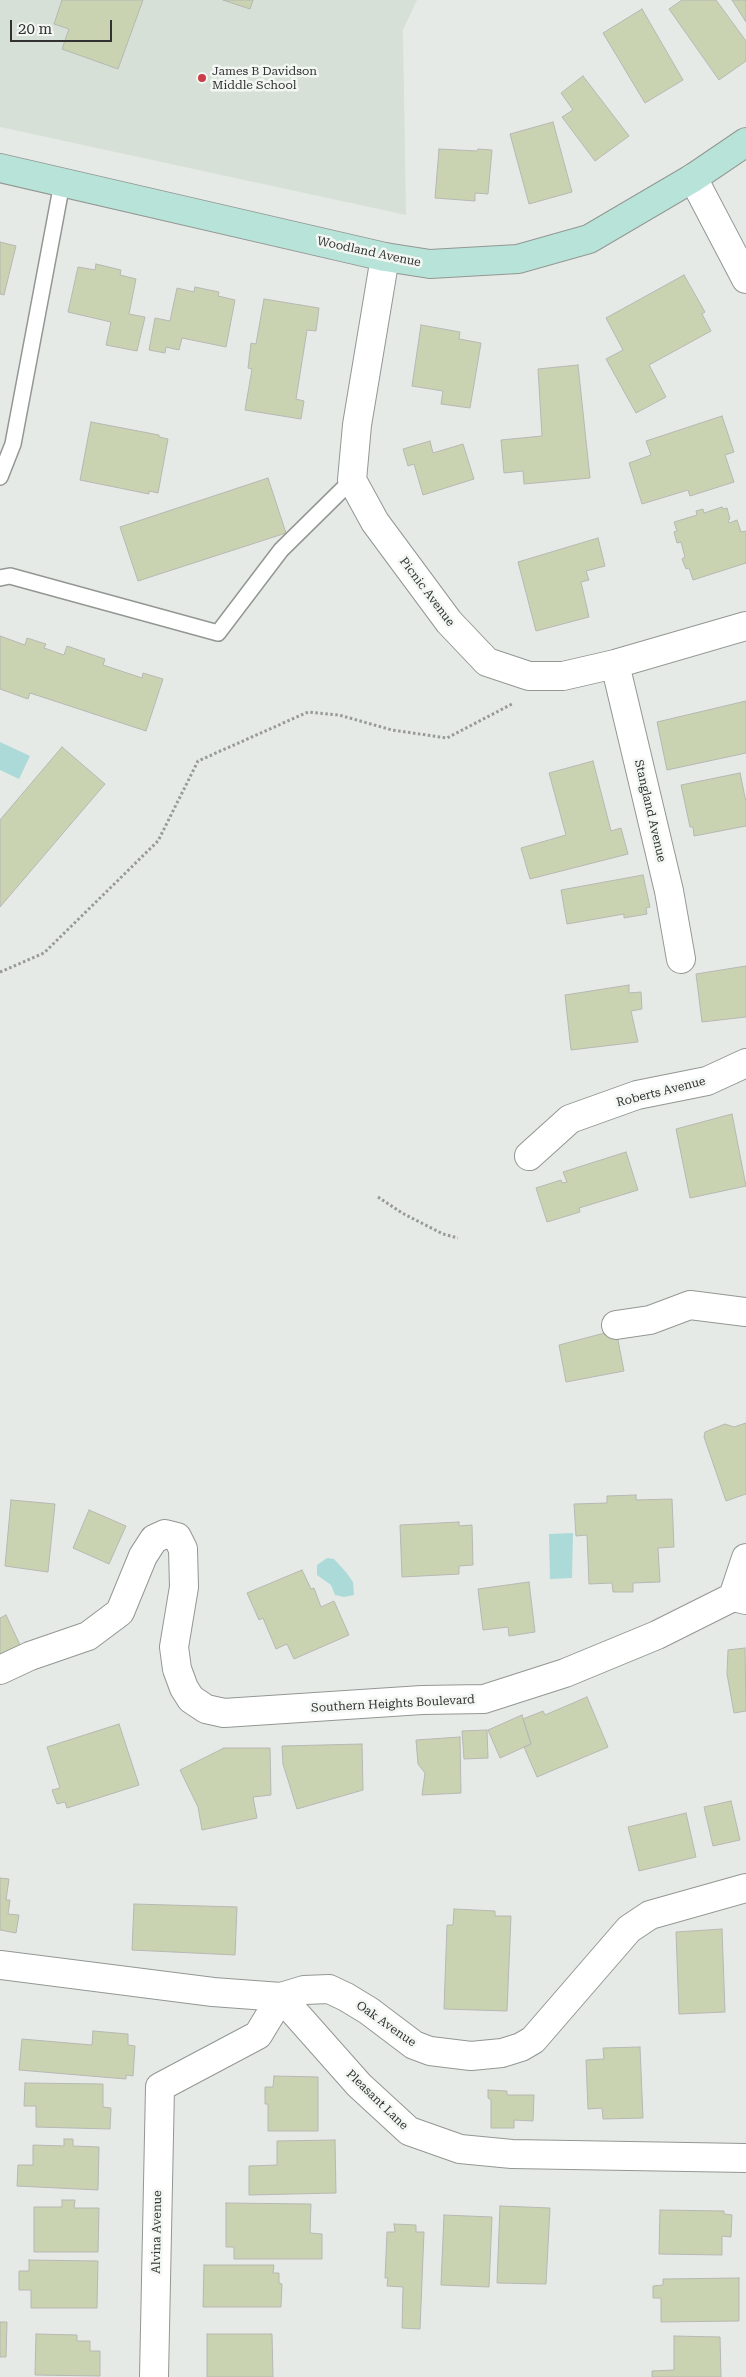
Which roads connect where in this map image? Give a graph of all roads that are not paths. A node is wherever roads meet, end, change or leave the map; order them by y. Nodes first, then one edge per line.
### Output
1 (746, 142) edge
2 (0, 168) edge
3 (693, 178) junction
4 (62, 183) junction
5 (385, 257) junction
6 (746, 279) edge
7 (0, 477) edge
8 (352, 480) junction
9 (0, 578) edge
10 (746, 626) edge
11 (616, 664) junction
12 (681, 959) dead end
13 (746, 1063) edge
14 (529, 1156) dead end
15 (746, 1312) edge
16 (616, 1325) dead end
17 (746, 1558) edge
18 (739, 1598) edge
19 (0, 1670) edge
20 (746, 1888) edge
21 (0, 1965) edge
22 (281, 1997) junction
23 (746, 2158) edge
24 (154, 2377) edge

1 - 3 street, Woodland Avenue
2 - 4 street, Woodland Avenue
3 - 5 street, Woodland Avenue
3 - 6 street
4 - 5 street, Woodland Avenue
4 - 7 lane
5 - 8 street
8 - 9 lane
8 - 11 street, Picnic Avenue
10 - 11 street, Picnic Avenue
11 - 12 street, Stangland Avenue
13 - 14 street, Roberts Avenue
15 - 16 street
17 - 18 street
18 - 19 street, Southern Heights Boulevard
20 - 22 street, Oak Avenue
21 - 22 street, Oak Avenue
22 - 23 street, Pleasant Lane
22 - 24 street, Alvina Avenue

